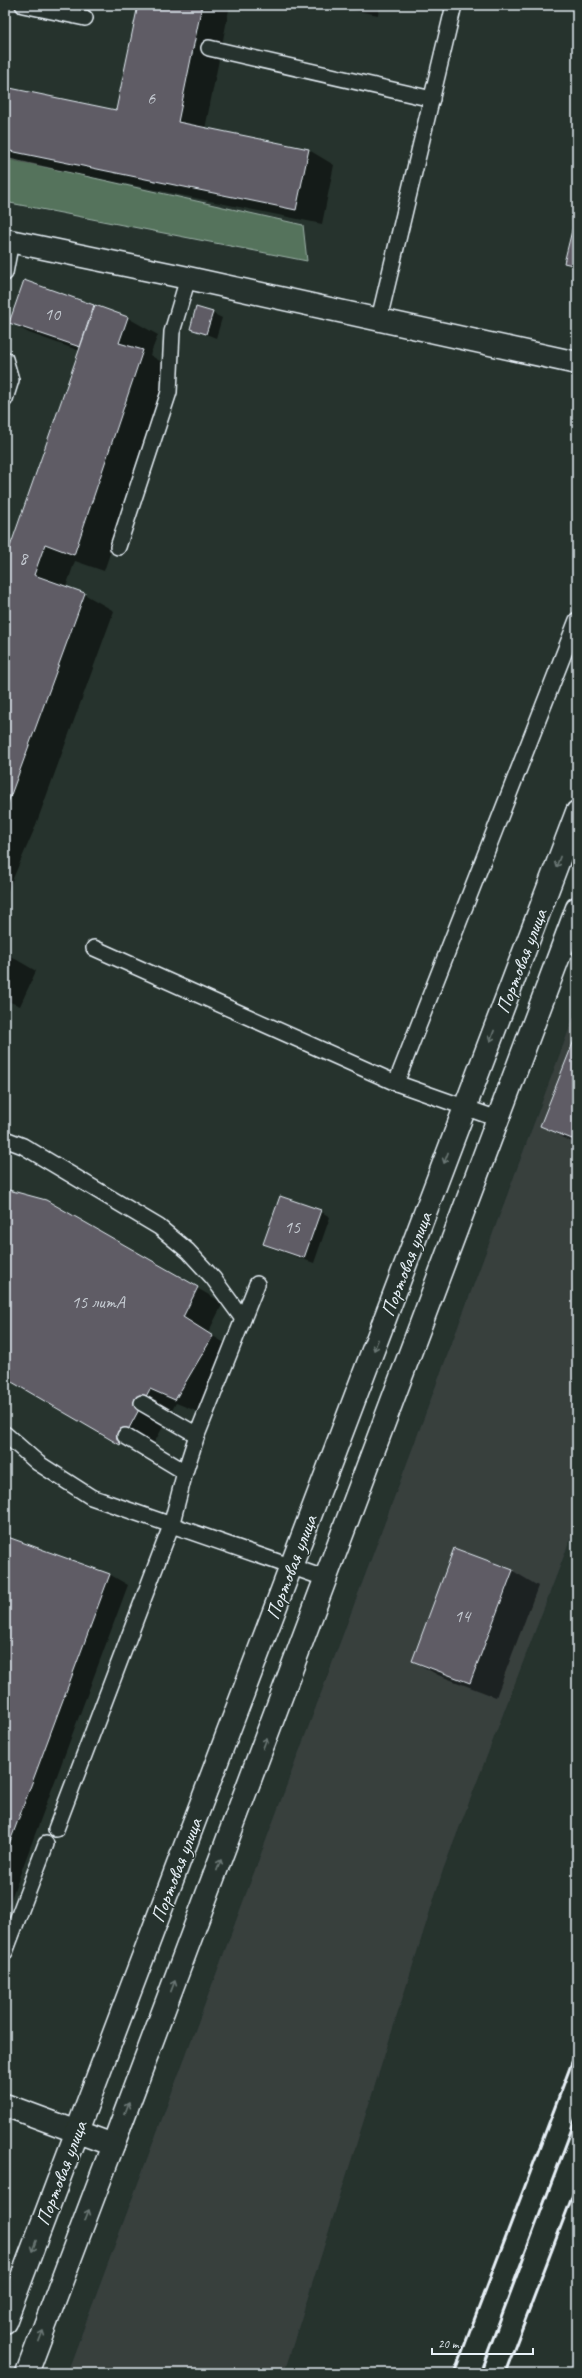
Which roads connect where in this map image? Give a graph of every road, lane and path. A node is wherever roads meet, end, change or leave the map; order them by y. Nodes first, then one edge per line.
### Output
1 (23, 5) edge
2 (454, 5) edge
3 (85, 18) dead end
4 (209, 48) dead end
5 (432, 98) junction
6 (8, 241) edge
7 (5, 273) edge
8 (188, 278) junction
9 (379, 319) junction
10 (5, 359) edge
11 (577, 363) edge
12 (5, 399) edge
13 (118, 547) dead end
14 (577, 620) edge
15 (577, 812) edge
16 (577, 908) edge
17 (94, 948) dead end
18 (396, 1083) junction
19 (465, 1108) junction
20 (498, 1119) junction
21 (5, 1139) edge
22 (257, 1284) dead end
23 (243, 1319) junction
24 (142, 1403) dead end
25 (5, 1434) edge
26 (197, 1435) junction
27 (125, 1436) dead end
28 (185, 1472) junction
29 (171, 1526) junction
30 (291, 1567) junction
31 (327, 1579) junction
32 (56, 1829) dead end
33 (46, 1844) dead end
34 (5, 1952) edge
35 (5, 2105) edge
36 (77, 2131) junction
37 (113, 2145) junction
38 (5, 2322) edge
39 (27, 2373) edge

1 - 3 lane
2 - 5 lane
4 - 5 lane
5 - 9 lane
6 - 7 lane
6 - 8 street
8 - 9 street
8 - 13 lane
9 - 11 street
10 - 12 lane
14 - 18 lane
15 -> 19 street, Портовая улица
16 - 20 street, Портовая улица
17 - 18 lane
18 - 19 lane
19 - 20 lane
19 -> 30 street, Портовая улица
20 - 31 street, Портовая улица
21 - 23 lane
22 - 23 lane
23 - 26 lane
24 - 26 lane
25 - 29 lane
26 - 28 lane
27 - 28 lane
28 - 29 lane
29 - 30 lane
29 - 32 lane
30 - 31 lane
30 - 36 street, Портовая улица
37 -> 31 street, Портовая улица
33 - 34 lane
35 - 36 street
36 - 37 street
36 -> 38 street, Портовая улица
39 -> 37 street, Портовая улица

